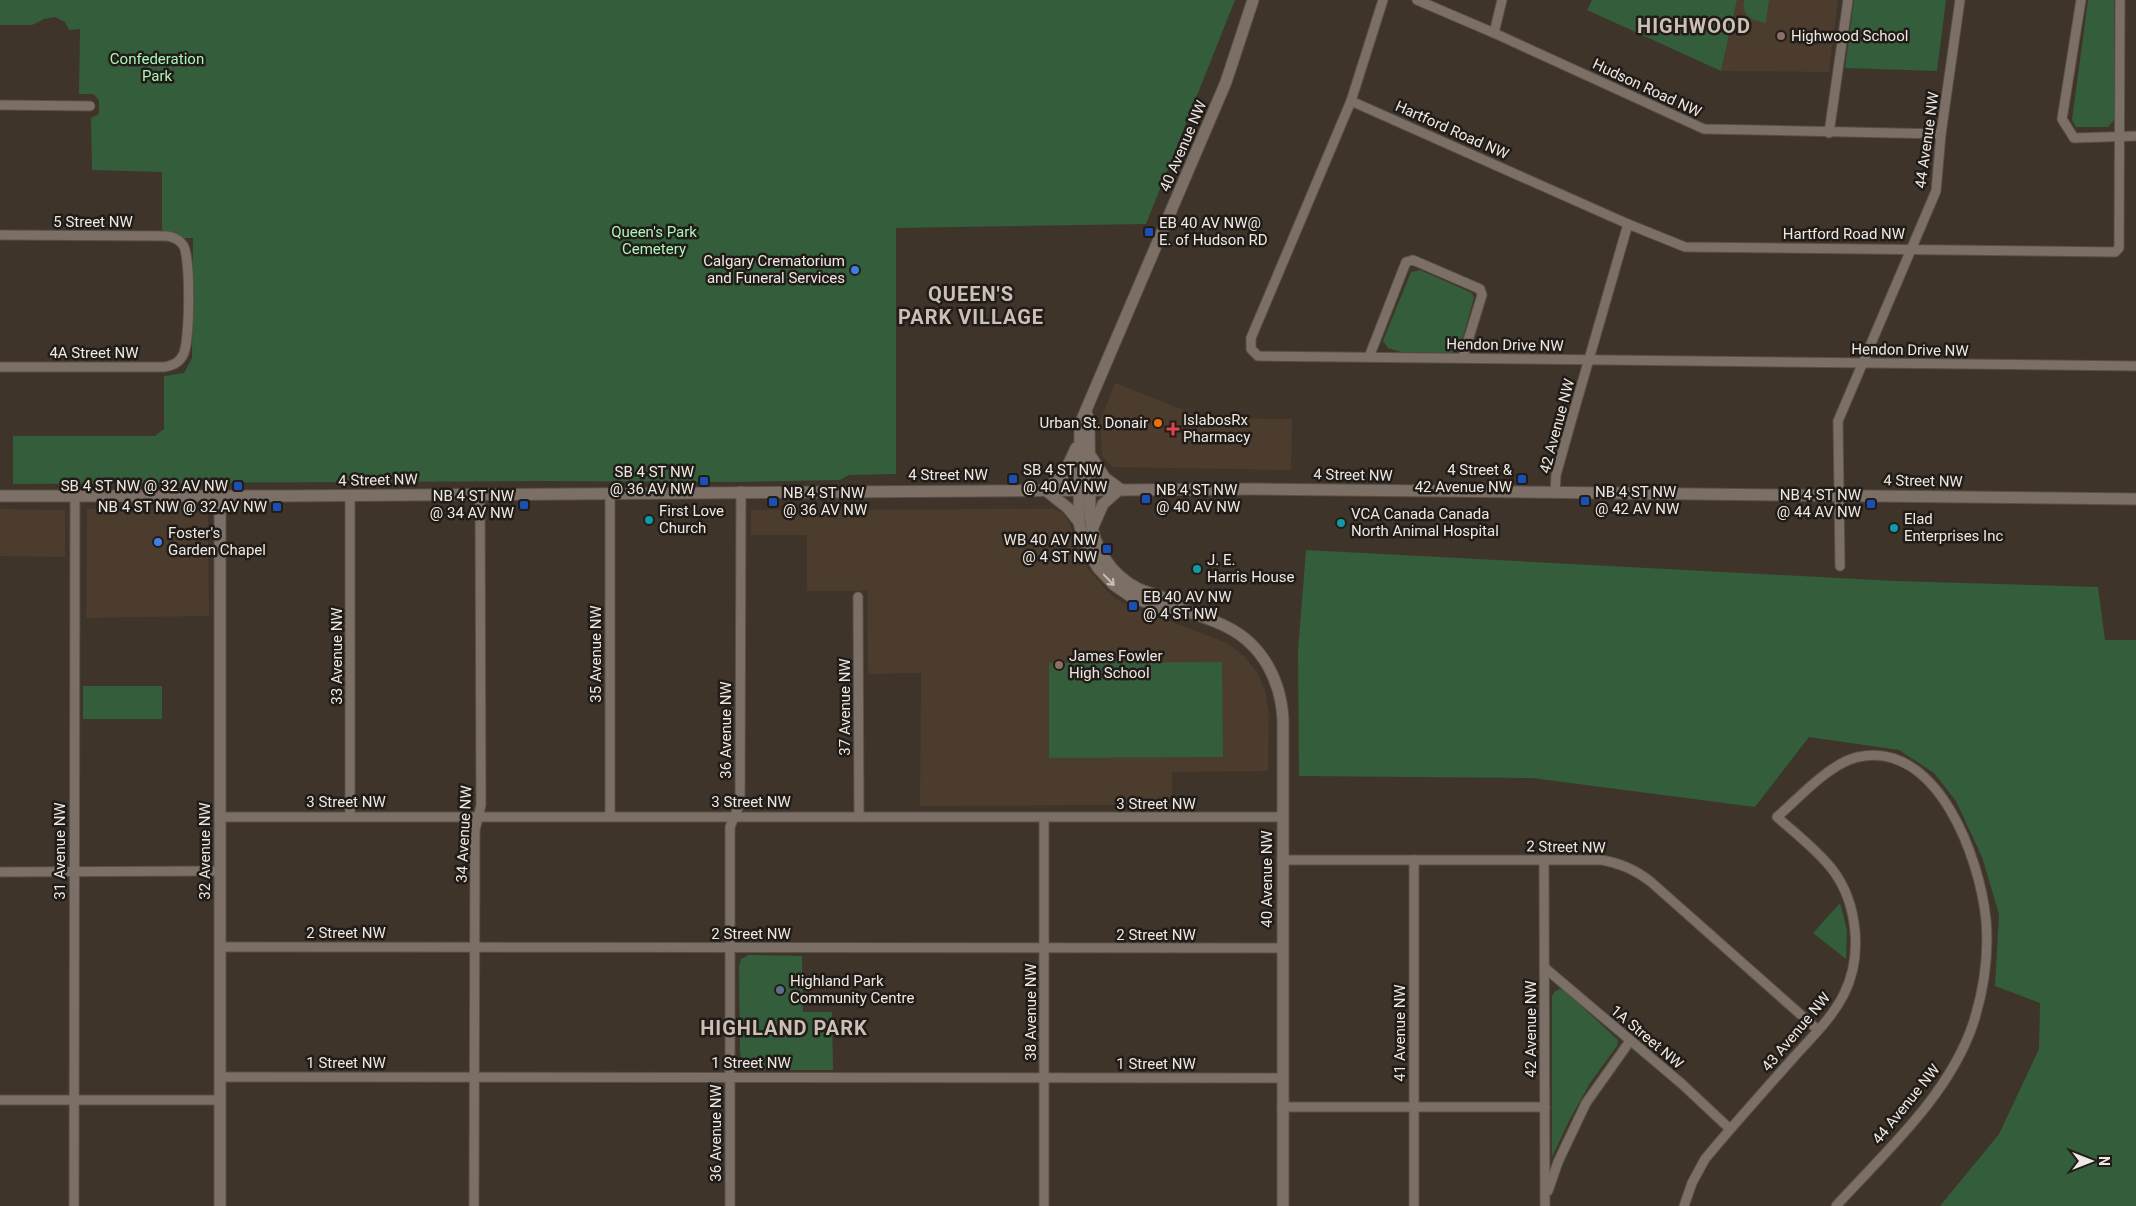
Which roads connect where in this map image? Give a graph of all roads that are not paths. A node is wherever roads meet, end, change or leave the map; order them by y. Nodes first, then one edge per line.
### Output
1 (1253, 0) edge
2 (1383, 0) edge
3 (1417, 0) edge
4 (1502, 0) edge
5 (1848, 0) edge
6 (1960, 0) edge
7 (2080, 0) edge
8 (2120, 0) edge
9 (1494, 33) junction
10 (1351, 101) junction
11 (0, 105) edge
12 (90, 106) dead end
13 (1829, 133) junction
14 (1941, 134) junction
15 (2119, 136) junction
16 (2136, 136) edge
17 (1628, 224) junction
18 (0, 235) edge
19 (1910, 249) junction
20 (184, 354) joint
21 (1369, 357) junction
22 (1463, 358) junction
23 (1589, 360) junction
24 (1864, 363) junction
25 (2136, 366) edge
26 (0, 367) edge
27 (1086, 411) junction
28 (1079, 441) junction
29 (1090, 454) junction
30 (1084, 489) junction
31 (1120, 489) junction
32 (1044, 490) junction
33 (741, 492) junction
34 (1555, 492) junction
35 (610, 493) junction
36 (480, 494) junction
37 (350, 495) junction
38 (1839, 495) junction
39 (0, 496) edge
40 (75, 496) junction
41 (220, 496) junction
42 (2136, 499) edge
43 (1079, 522) junction
44 (1092, 531) junction
45 (1840, 566) dead end
46 (858, 597) dead end
47 (1178, 607) junction
48 (350, 816) junction
49 (478, 816) junction
50 (610, 816) junction
51 (735, 816) junction
52 (220, 817) junction
53 (858, 817) junction
54 (1777, 817) joint
55 (1044, 818) junction
56 (1282, 818) junction
57 (1282, 860) junction
58 (1414, 860) junction
59 (1544, 860) junction
60 (220, 871) junction
61 (0, 872) edge
62 (74, 872) junction
63 (220, 947) junction
64 (475, 947) junction
65 (730, 947) junction
66 (1282, 948) junction
67 (1044, 949) junction
68 (1545, 968) junction
69 (1818, 1030) junction
70 (1630, 1041) junction
71 (475, 1076) junction
72 (220, 1077) junction
73 (730, 1077) junction
74 (1044, 1078) junction
75 (1282, 1078) junction
76 (0, 1100) edge
77 (74, 1100) junction
78 (220, 1100) junction
79 (1414, 1107) junction
80 (1545, 1107) junction
81 (1282, 1108) junction
82 (1730, 1129) junction
83 (1545, 1202) edge
84 (74, 1206) edge
85 (220, 1206) edge
86 (474, 1206) edge
87 (730, 1206) edge
88 (1044, 1206) edge
89 (1283, 1206) edge
90 (1414, 1206) edge
91 (1684, 1206) edge
92 (1836, 1206) edge

1 - 27 main road, 40 Avenue NW
2 - 10 street, Hendon Drive NW
3 - 9 street, Hudson Road NW
4 - 9 street
5 - 13 street
6 - 14 street, 44 Avenue NW
7 - 15 street
8 - 15 street, Hartford Road NW
9 - 13 street, Hudson Road NW
10 - 17 street, Hartford Road NW
10 - 21 street, Hendon Drive NW
11 - 12 street
13 - 14 street, Hudson Road NW
14 - 19 street, 44 Avenue NW
15 - 16 street
15 - 19 street, Hartford Road NW
17 - 19 street, Hartford Road NW
17 - 23 street, 42 Avenue NW
18 - 20 street, 5 Street NW
19 - 24 street, 44 Avenue NW
20 - 26 street, 4A Street NW
21 - 22 street, Hendon Drive NW
21 - 22 street
22 - 23 street, Hendon Drive NW
23 - 24 street, Hendon Drive NW
23 - 34 street, 42 Avenue NW
24 - 25 street, Hendon Drive NW
24 - 38 street, 44 Avenue NW
27 - 28 main road, 40 Avenue NW
27 - 29 main road, 40 Avenue NW
28 - 30 main road, 40 Avenue NW
28 - 32 main road
29 - 30 main road, 40 Avenue NW
29 - 31 main road
30 - 31 main road, 4 Street NW
30 - 32 main road, 4 Street NW
30 - 43 main road, 40 Avenue NW
30 - 44 main road, 40 Avenue NW
31 - 34 main road, 4 Street NW
31 - 44 main road
32 - 33 main road, 4 Street NW
32 - 43 main road
33 - 35 main road, 4 Street NW
33 - 51 street, 36 Avenue NW
34 - 38 main road, 4 Street NW
35 - 36 main road, 4 Street NW
35 - 50 street, 35 Avenue NW
36 - 37 main road, 4 Street NW
36 - 49 street, 34 Avenue NW
37 - 41 main road, 4 Street NW
37 - 48 street, 33 Avenue NW
38 - 42 main road, 4 Street NW
38 - 45 street, 44 Avenue NW
39 - 40 main road, 4 Street NW
40 - 41 main road, 4 Street NW
40 - 62 street, 31 Avenue NW
41 - 52 main road, 32 Avenue NW
43 -> 47 main road, 40 Avenue NW
44 - 47 main road, 40 Avenue NW
46 - 53 street, 37 Avenue NW
47 - 56 main road, 40 Avenue NW
48 - 49 street, 3 Street NW
48 - 52 street, 3 Street NW
49 - 50 street, 3 Street NW
49 - 64 street, 34 Avenue NW
50 - 51 street, 3 Street NW
51 - 53 street, 3 Street NW
51 - 65 street, 36 Avenue NW
52 - 60 main road, 32 Avenue NW
53 - 55 street, 3 Street NW
54 - 69 street, 43 Avenue NW
54 - 92 street, 44 Avenue NW
55 - 56 street, 3 Street NW
55 - 67 street, 38 Avenue NW
56 - 57 main road, 40 Avenue NW
57 - 58 street, 2 Street NW
57 - 66 main road, 40 Avenue NW
58 - 59 street, 2 Street NW
58 - 79 street, 41 Avenue NW
59 - 68 street, 42 Avenue NW
59 - 69 street, 2 Street NW
60 - 62 street
60 - 63 main road, 32 Avenue NW
61 - 62 street
62 - 77 street, 31 Avenue NW
63 - 64 street, 2 Street NW
63 - 72 main road, 32 Avenue NW
64 - 65 street, 2 Street NW
64 - 71 street, 34 Avenue NW
65 - 67 street, 2 Street NW
65 - 73 street, 36 Avenue NW
66 - 67 street, 2 Street NW
66 - 75 main road, 40 Avenue NW
67 - 74 street, 38 Avenue NW
68 - 70 street, 1A Street NW
68 - 80 street, 42 Avenue NW
69 - 82 street, 43 Avenue NW
70 - 82 street, 1A Street NW
70 - 83 street, 42 Avenue NW
71 - 72 street, 1 Street NW
71 - 73 street, 1 Street NW
71 - 86 street, 34 Avenue NW
72 - 78 main road, 32 Avenue NW
73 - 74 street, 1 Street NW
73 - 87 street, 36 Avenue NW
74 - 75 street, 1 Street NW
74 - 88 street, 38 Avenue NW
75 - 81 main road, 40 Avenue NW
76 - 77 street
77 - 78 street
77 - 84 street, 31 Avenue NW
78 - 85 main road, 32 Avenue NW
79 - 80 street
79 - 81 street
79 - 90 street, 41 Avenue NW
80 - 83 street, 42 Avenue NW
81 - 89 main road, 40 Avenue NW
82 - 91 street, 43 Avenue NW

